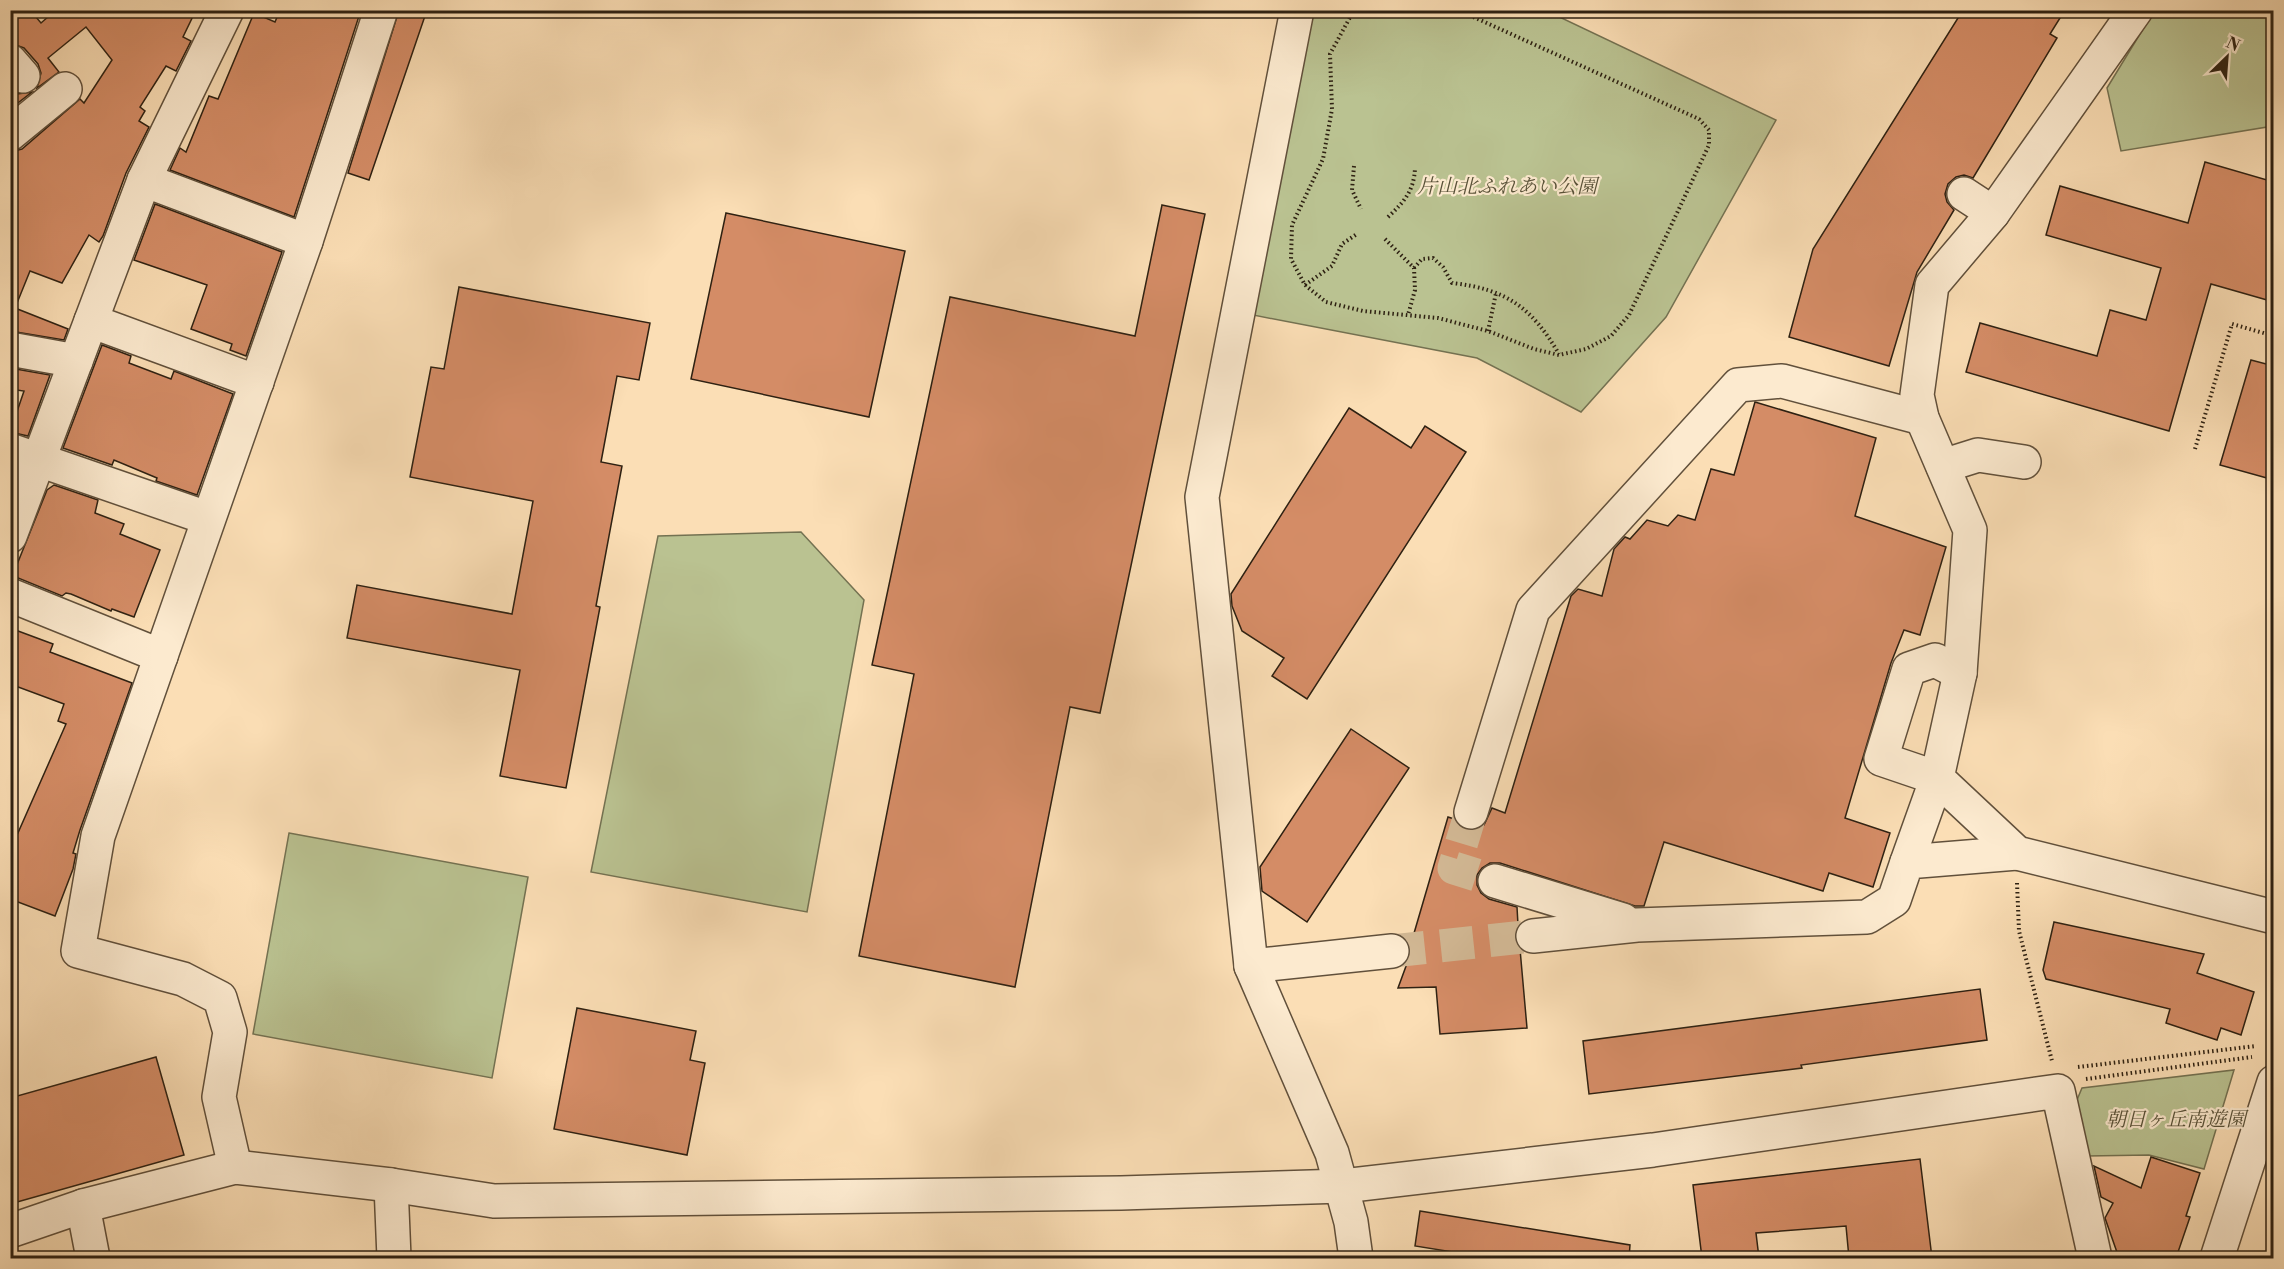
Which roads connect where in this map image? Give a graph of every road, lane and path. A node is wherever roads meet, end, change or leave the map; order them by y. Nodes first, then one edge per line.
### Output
1 (228, 10) edge
2 (381, 10) edge
3 (1297, 10) edge
4 (1354, 10) edge
5 (1458, 10) edge
6 (2136, 10) edge
7 (65, 89) dead end
8 (10, 134) edge
9 (1354, 166) dead end
10 (1415, 168) dead end
11 (144, 180) junction
12 (1964, 194) dead end
13 (1361, 209) dead end
14 (1993, 213) junction
15 (1388, 217) dead end
16 (1357, 234) dead end
17 (1385, 239) dead end
18 (306, 241) junction
19 (1414, 268) junction
20 (1305, 285) junction
21 (1496, 293) junction
22 (1408, 315) junction
23 (91, 321) junction
24 (1488, 331) junction
25 (2274, 336) edge
26 (10, 349) edge
27 (1559, 355) junction
28 (76, 361) junction
29 (257, 382) junction
30 (1922, 418) junction
31 (2195, 449) dead end
32 (25, 455) edge
33 (2024, 462) dead end
34 (1943, 466) junction
35 (207, 518) junction
36 (10, 536) edge
37 (10, 595) edge
38 (161, 656) junction
39 (1960, 673) junction
40 (1937, 778) junction
41 (1471, 812) tunnel mouth
42 (2017, 853) junction
43 (1907, 862) junction
44 (1496, 881) tunnel mouth
45 (2274, 917) edge
46 (1636, 925) junction
47 (1533, 936) tunnel mouth
48 (1392, 951) tunnel mouth
49 (1251, 966) junction
50 (2256, 1046) dead end
51 (2252, 1057) dead end
52 (2056, 1081) junction
53 (2274, 1082) edge
54 (236, 1167) junction
55 (391, 1185) junction
56 (1343, 1186) junction
57 (83, 1206) junction
58 (10, 1231) edge
59 (93, 1258) edge
60 (394, 1258) edge
61 (1356, 1258) edge
62 (2095, 1258) edge
63 (2217, 1258) edge

1 - 11 street
2 - 18 street
3 - 49 street
4 - 20 path
5 - 27 path
6 - 14 street
7 - 8 street
9 - 13 path
10 - 15 path
11 - 18 street
11 - 23 street
12 - 14 street
14 - 30 street
16 - 20 path
17 - 19 path
18 - 29 street
19 - 21 path
19 - 22 path
20 - 22 path
21 - 24 path
21 - 27 path
22 - 24 path
23 - 28 street
23 - 29 street
24 - 27 path
25 - 31 path
26 - 28 street
28 - 32 street
29 - 35 street
30 - 34 street
30 - 41 street
32 - 35 street
32 - 36 street
33 - 34 street
34 - 39 street
35 - 38 street
37 - 38 street
38 - 54 street
39 - 40 street
39 - 40 street
40 - 42 street
40 - 43 street
42 - 43 street
42 - 45 street
42 - 52 path
43 - 46 street
44 - 46 street
46 - 47 street
48 - 49 street
49 - 56 street
50 - 52 path
51 - 52 path
52 - 56 street
52 - 62 street
53 - 63 street
54 - 55 street
54 - 57 street
55 - 56 street
55 - 60 street
56 - 61 street
57 - 58 street
57 - 59 street

